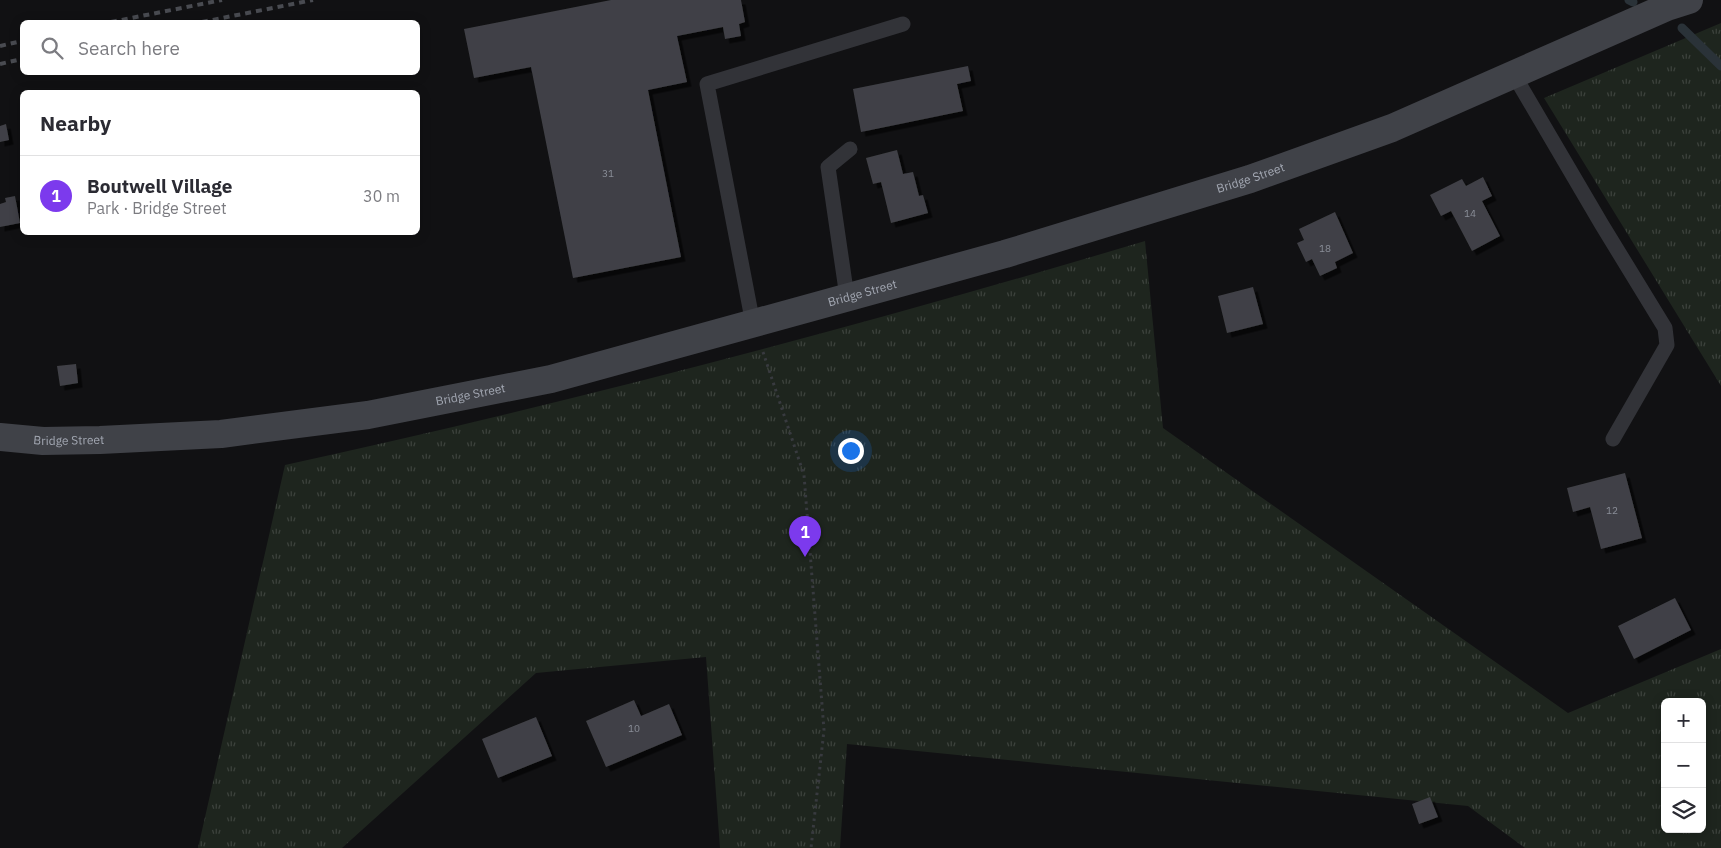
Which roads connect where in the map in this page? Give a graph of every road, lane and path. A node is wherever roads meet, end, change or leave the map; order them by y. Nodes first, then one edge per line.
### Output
1 (1689, 0) edge
2 (903, 24) dead end
3 (1514, 75) junction
4 (850, 149) dead end
5 (847, 297) junction
6 (753, 324) junction
7 (0, 437) edge
8 (1612, 439) dead end
9 (811, 848) edge

1 - 3 main road, Bridge Street
2 - 6 lane
3 - 5 main road, Bridge Street
3 - 8 lane
4 - 5 lane
5 - 6 main road, Bridge Street
6 - 7 main road, Bridge Street
6 - 9 path

